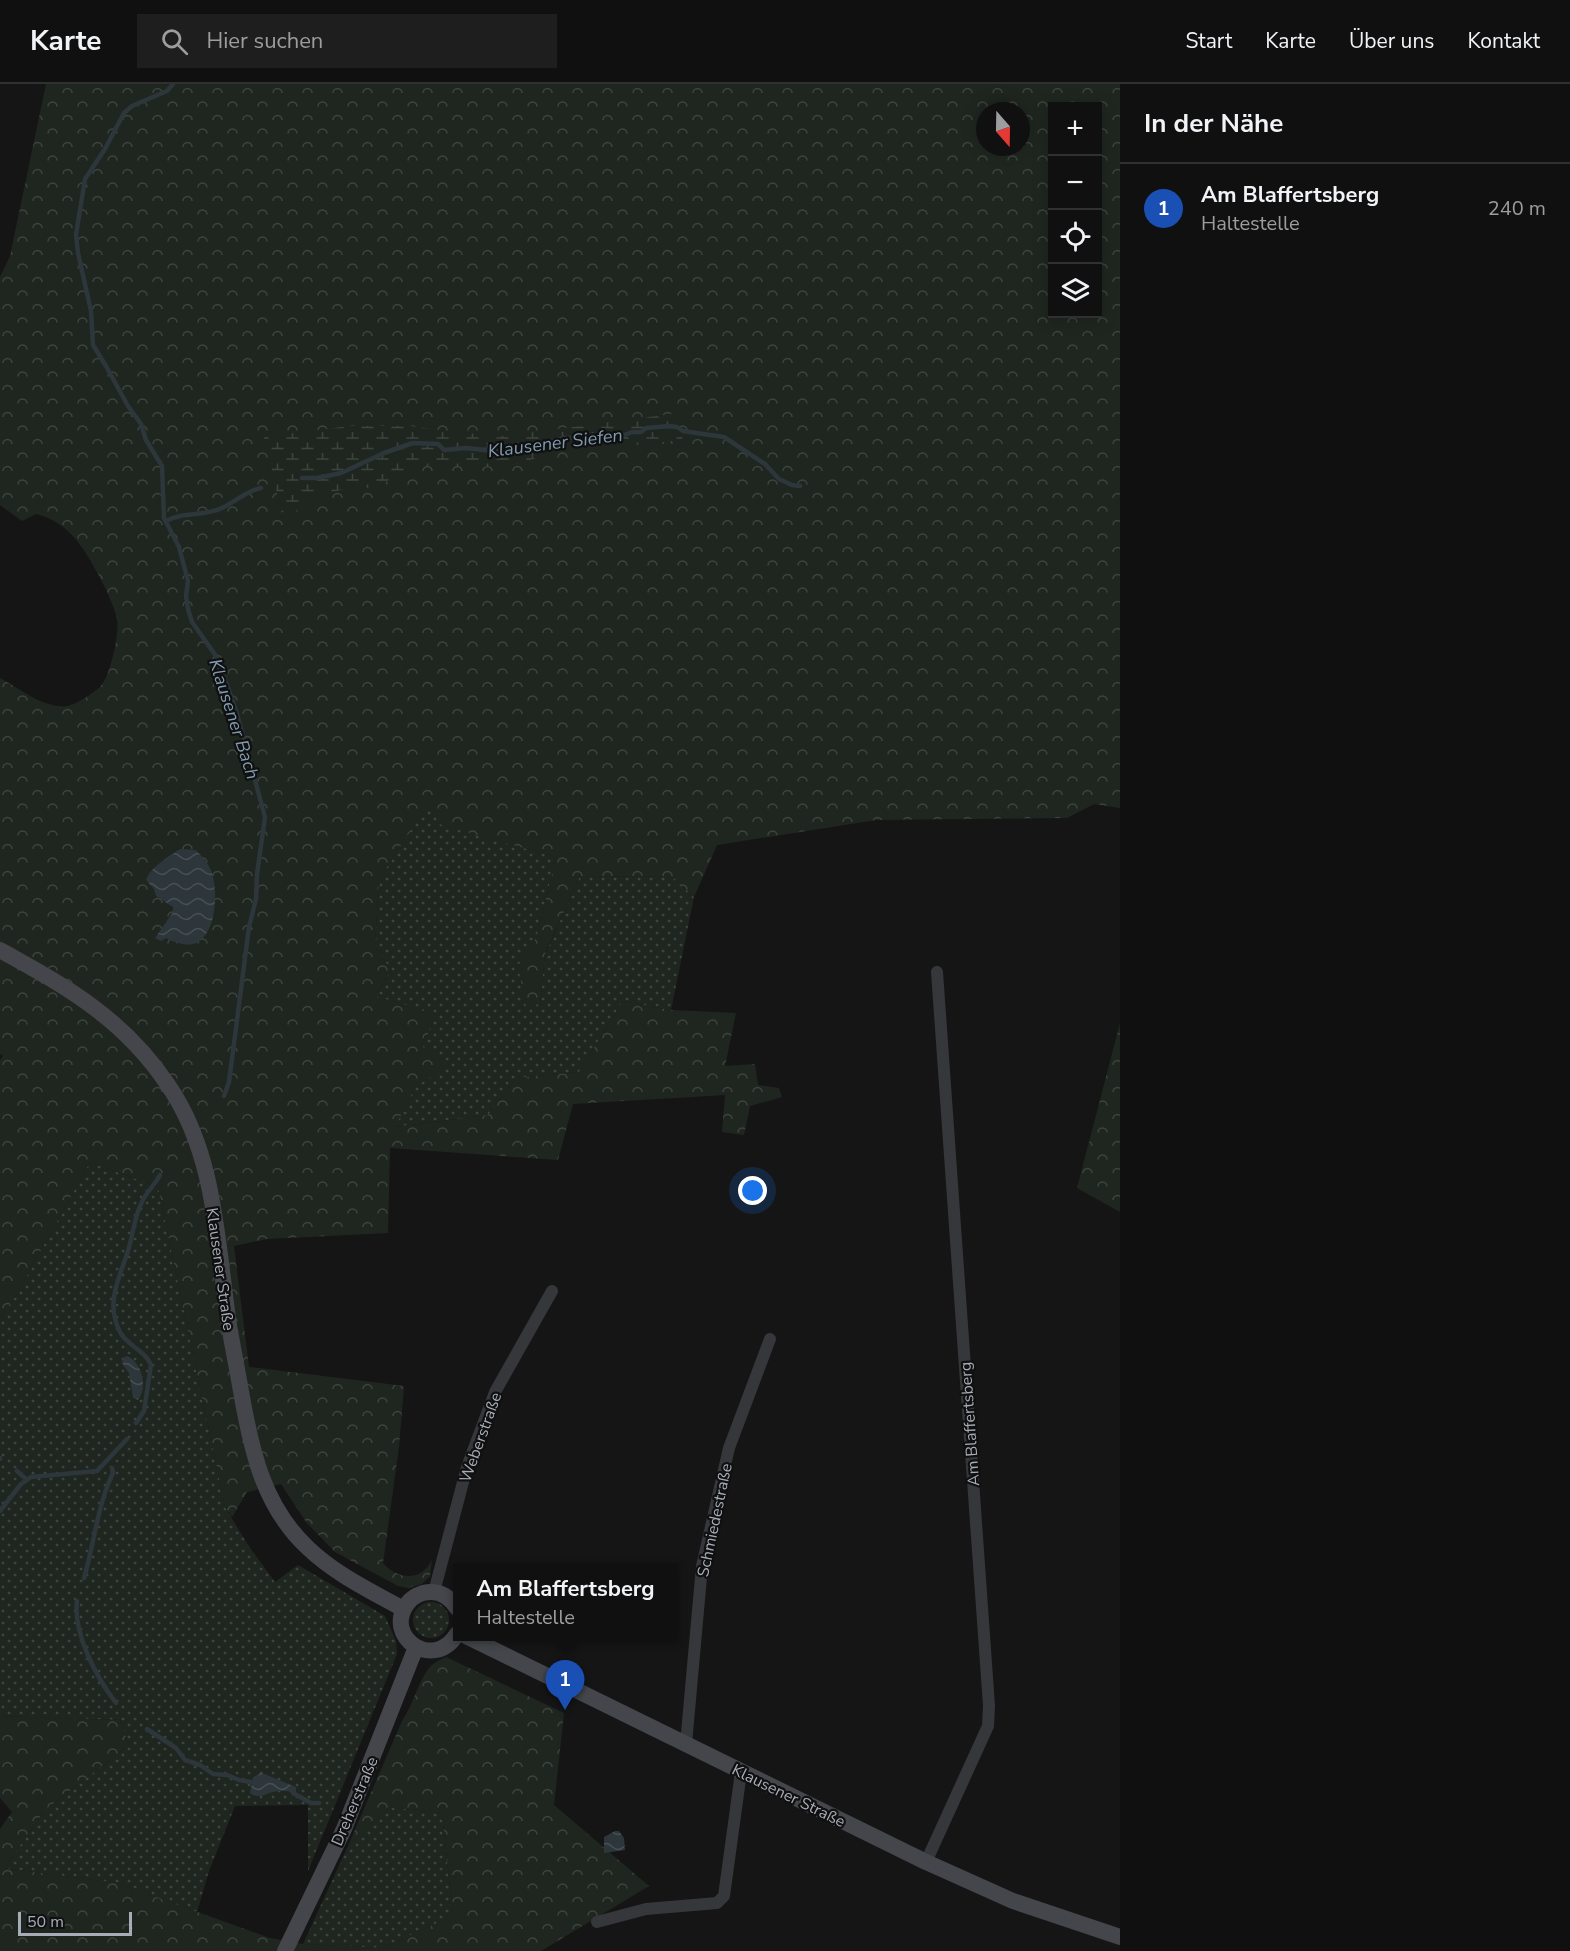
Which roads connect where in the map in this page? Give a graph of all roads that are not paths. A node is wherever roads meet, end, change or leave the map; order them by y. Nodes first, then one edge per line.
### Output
1 (0, 950) edge
2 (937, 972) dead end
3 (552, 1291) dead end
4 (770, 1339) dead end
5 (434, 1592) junction
6 (453, 1604) edge
7 (404, 1609) junction
8 (453, 1638) edge
9 (476, 1641) edge
10 (416, 1647) junction
11 (686, 1744) junction
12 (741, 1772) junction
13 (926, 1862) junction
14 (597, 1922) dead end
15 (1120, 1937) edge
16 (285, 1951) edge

1 - 7 main road, Klausener Straße
2 - 13 street, Am Blaffertsberg
3 - 5 street, Weberstraße
4 - 11 street, Schmiedestraße
5 - 6 main road
5 - 7 main road
7 - 10 main road
8 - 10 main road
9 - 11 main road, Klausener Straße
10 - 16 main road, Dreherstraße
11 - 12 main road, Klausener Straße
12 - 13 main road, Klausener Straße
12 - 14 street
13 - 15 main road, Klausener Straße

